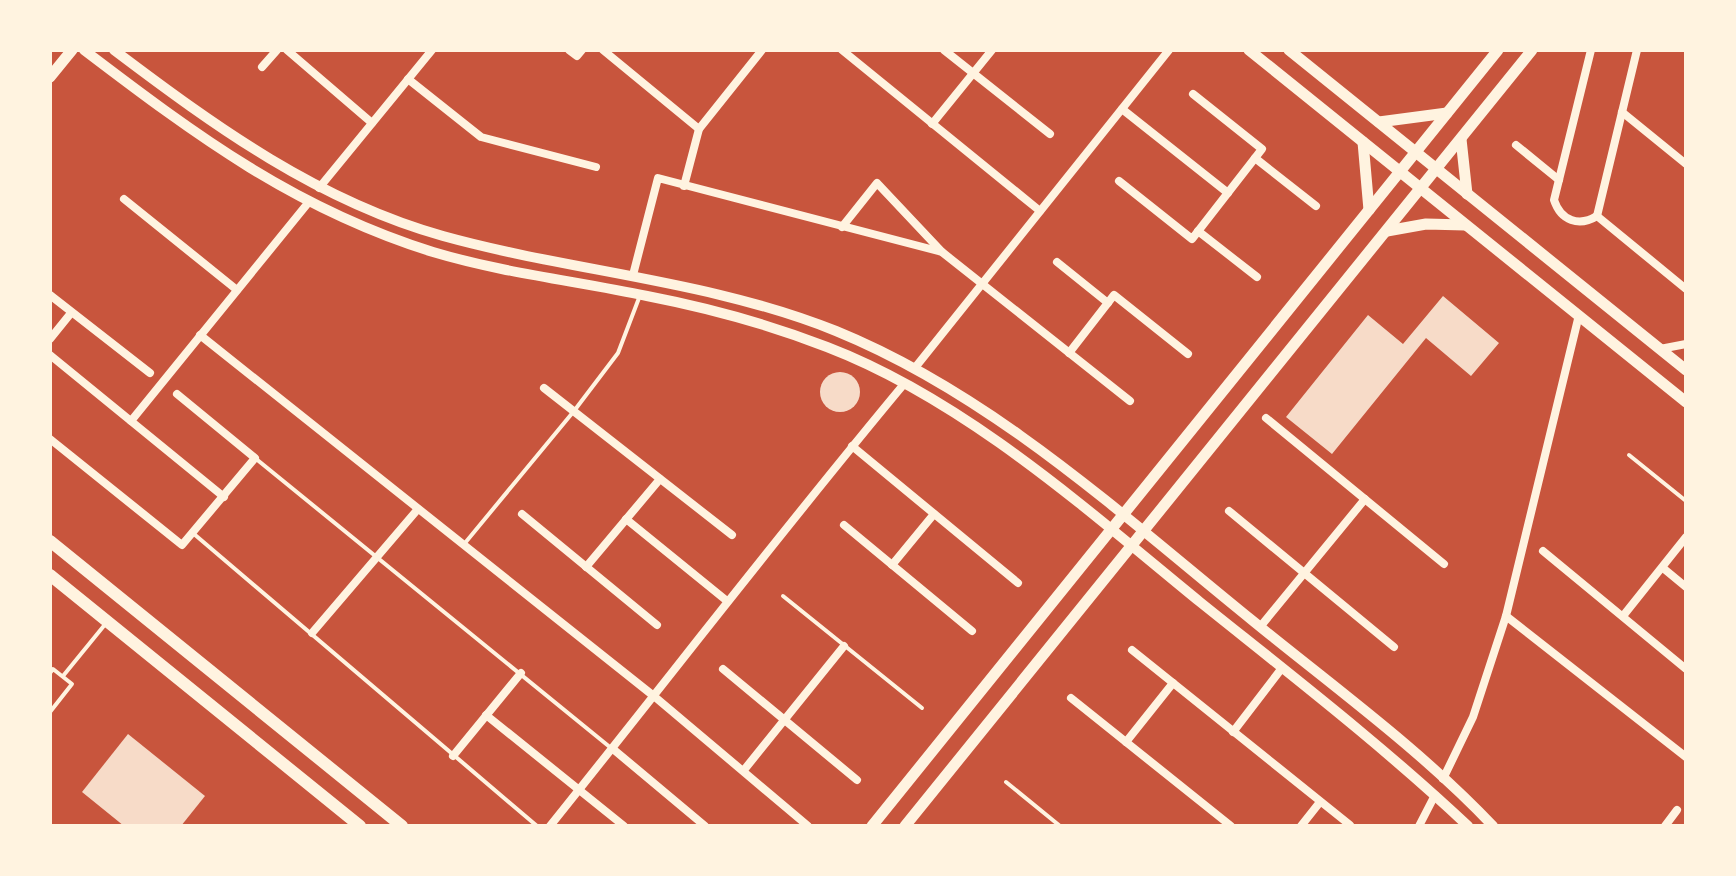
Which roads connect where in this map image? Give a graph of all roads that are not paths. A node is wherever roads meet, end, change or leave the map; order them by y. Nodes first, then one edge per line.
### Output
1 (72, 50) edge
2 (84, 50) edge
3 (114, 50) edge
4 (277, 50) edge
5 (287, 50) edge
6 (432, 50) edge
7 (603, 50) edge
8 (762, 50) edge
9 (842, 50) edge
10 (944, 50) edge
11 (992, 50) edge
12 (1169, 50) edge
13 (1249, 50) edge
14 (1289, 50) edge
15 (1498, 50) edge
16 (1532, 50) edge
17 (1591, 50) edge
18 (1637, 50) edge
19 (262, 67) dead end
20 (973, 72) junction
21 (50, 77) edge
22 (408, 79) junction
23 (1193, 94) dead end
24 (1122, 109) junction
25 (1622, 112) junction
26 (1447, 113) junction
27 (1379, 122) junction
28 (372, 123) junction
29 (932, 124) junction
30 (699, 129) junction
31 (1050, 134) dead end
32 (1461, 139) junction
33 (1363, 142) junction
34 (1516, 145) dead end
35 (1416, 152) junction
36 (1255, 158) junction
37 (1686, 164) edge
38 (596, 167) dead end
39 (1437, 169) junction
40 (1400, 172) junction
41 (1559, 180) junction
42 (1119, 181) dead end
43 (684, 186) junction
44 (319, 188) junction
45 (1421, 189) junction
46 (1228, 193) junction
47 (1467, 194) junction
48 (124, 199) dead end
49 (308, 203) junction
50 (1316, 206) dead end
51 (1369, 210) junction
52 (1040, 211) junction
53 (1597, 216) junction
54 (1466, 225) junction
55 (842, 227) junction
56 (1198, 231) junction
57 (1387, 231) junction
58 (942, 252) junction
59 (1057, 262) dead end
60 (633, 275) junction
61 (1257, 277) dead end
62 (982, 283) junction
63 (1686, 289) edge
64 (237, 290) junction
65 (641, 294) junction
66 (50, 295) edge
67 (1111, 299) junction
68 (71, 313) junction
69 (1579, 315) junction
70 (200, 335) junction
71 (50, 339) edge
72 (1686, 344) edge
73 (1660, 349) junction
74 (1069, 353) junction
75 (1188, 354) dead end
76 (50, 355) edge
77 (914, 369) junction
78 (1686, 370) edge
79 (150, 373) dead end
80 (904, 384) junction
81 (544, 388) dead end
82 (177, 394) dead end
83 (1130, 401) dead end
84 (1686, 402) edge
85 (574, 411) junction
86 (1266, 418) dead end
87 (131, 421) junction
88 (50, 439) edge
89 (852, 446) junction
90 (1629, 455) dead end
91 (255, 458) junction
92 (660, 479) junction
93 (224, 497) junction
94 (1365, 499) junction
95 (1686, 501) edge
96 (418, 509) junction
97 (1229, 511) dead end
98 (522, 514) dead end
99 (934, 514) junction
100 (1122, 515) junction
101 (626, 519) junction
102 (844, 525) dead end
103 (1111, 529) junction
104 (1143, 532) junction
105 (194, 534) junction
106 (732, 535) dead end
107 (1686, 537) edge
108 (50, 541) edge
109 (463, 545) junction
110 (1132, 546) junction
111 (1543, 551) dead end
112 (376, 557) junction
113 (1444, 564) dead end
114 (892, 565) junction
115 (586, 567) junction
116 (1663, 568) junction
117 (1304, 573) junction
118 (50, 575) edge
119 (1018, 583) dead end
120 (1686, 587) edge
121 (783, 596) dead end
122 (727, 601) junction
123 (1506, 616) junction
124 (1623, 616) junction
125 (107, 621) junction
126 (657, 625) dead end
127 (1260, 627) junction
128 (972, 631) dead end
129 (312, 633) junction
130 (844, 646) junction
131 (1394, 647) dead end
132 (1132, 650) dead end
133 (1282, 668) junction
134 (723, 669) dead end
135 (1686, 669) edge
136 (50, 673) edge
137 (521, 673) junction
138 (63, 676) junction
139 (1173, 683) junction
140 (655, 697) junction
141 (1071, 698) dead end
142 (922, 708) dead end
143 (50, 712) edge
144 (486, 715) junction
145 (784, 720) junction
146 (1233, 732) junction
147 (1126, 742) junction
148 (1686, 742) edge
149 (613, 749) junction
150 (1682, 754) edge
151 (453, 756) junction
152 (744, 770) junction
153 (1443, 779) junction
154 (857, 780) dead end
155 (1006, 782) dead end
156 (579, 789) junction
157 (1435, 795) junction
158 (1320, 802) junction
159 (1677, 810) dead end
160 (1350, 825) edge
161 (1668, 825) edge
162 (360, 826) edge
163 (402, 826) edge
164 (537, 826) edge
165 (550, 826) edge
166 (624, 826) edge
167 (705, 826) edge
168 (808, 826) edge
169 (872, 826) edge
170 (905, 826) edge
171 (1060, 826) edge
172 (1231, 826) edge
173 (1301, 826) edge
174 (1419, 826) edge
175 (1468, 826) edge
176 (1493, 826) edge

1 - 21 main road
2 - 49 street
3 - 44 street
4 - 19 street
5 - 28 street
6 - 22 street
7 - 30 street
8 - 30 street
9 - 29 street
10 - 20 street
11 - 20 street
12 - 24 street
13 - 33 main road
14 - 27 main road
15 - 26 main road
16 - 32 main road
17 - 41 street
18 - 25 street
20 - 29 street
20 - 31 street
22 - 28 street
22 - 38 street
23 - 36 street
24 - 46 street
24 - 52 street
25 - 37 street
25 - 53 street
26 - 27 main road
26 - 35 main road
27 - 35 main road
28 - 44 street
29 - 52 street
30 - 43 street
32 - 39 main road
32 - 47 main road
33 - 40 main road
33 - 51 main road
34 - 41 street
35 - 39 main road
35 - 40 main road
36 - 46 street
36 - 50 street
39 - 45 main road
39 - 47 main road
40 - 45 main road
40 - 51 main road
41 - 53 street
42 - 56 street
43 - 55 street
43 - 60 street
44 - 49 street
44 - 60 street
45 - 54 main road
45 - 57 main road
46 - 56 street
47 - 73 main road
48 - 64 street
49 - 64 street
49 - 65 street
51 - 100 main road
52 - 62 street
53 - 63 street
54 - 57 main road
54 - 69 main road
55 - 58 street
55 - 58 street
56 - 61 street
57 - 104 main road
58 - 62 street
59 - 67 street
60 - 77 street
62 - 74 street
62 - 77 street
64 - 70 street
65 - 80 street
65 - 85 lane
66 - 68 street
67 - 74 street
67 - 75 street
68 - 71 street
68 - 79 street
69 - 84 main road
69 - 123 street
70 - 87 street
70 - 96 street
72 - 73 street
73 - 78 main road
74 - 83 street
76 - 87 street
77 - 80 street
77 - 100 street
80 - 89 street
80 - 103 street
81 - 85 street
82 - 91 street
85 - 92 street
85 - 109 lane
86 - 94 street
87 - 93 street
88 - 105 street
89 - 99 street
89 - 122 street
90 - 95 lane
91 - 93 street
91 - 112 lane
92 - 101 street
92 - 106 street
93 - 105 street
94 - 113 street
94 - 117 street
96 - 109 street
96 - 112 street
97 - 117 street
98 - 115 street
99 - 114 street
99 - 119 street
100 - 103 main road
100 - 104 street
101 - 115 street
101 - 122 street
102 - 114 street
103 - 110 street
103 - 169 main road
104 - 110 main road
104 - 127 street
105 - 129 lane
107 - 116 street
108 - 163 main road
109 - 140 street
110 - 133 street
110 - 170 main road
111 - 124 street
112 - 129 street
112 - 137 lane
114 - 128 street
115 - 126 street
116 - 120 street
116 - 124 street
117 - 127 street
117 - 131 street
118 - 125 main road
121 - 130 lane
122 - 140 street
123 - 150 street
123 - 153 street
124 - 135 street
125 - 138 lane
125 - 162 main road
127 - 153 street
129 - 151 lane
130 - 142 lane
130 - 145 street
132 - 139 street
133 - 146 street
133 - 157 street
134 - 145 street
136 - 138 lane
137 - 144 street
137 - 149 lane
138 - 143 lane
139 - 146 street
139 - 147 street
140 - 149 street
140 - 152 street
141 - 147 street
144 - 151 street
144 - 156 street
145 - 152 street
145 - 154 street
146 - 158 street
147 - 172 street
148 - 150 street
149 - 156 street
149 - 167 street
151 - 164 lane
152 - 168 street
153 - 157 street
153 - 176 street
155 - 171 lane
156 - 165 street
156 - 166 street
157 - 174 street
157 - 175 street
158 - 160 street
158 - 173 street
159 - 161 street

